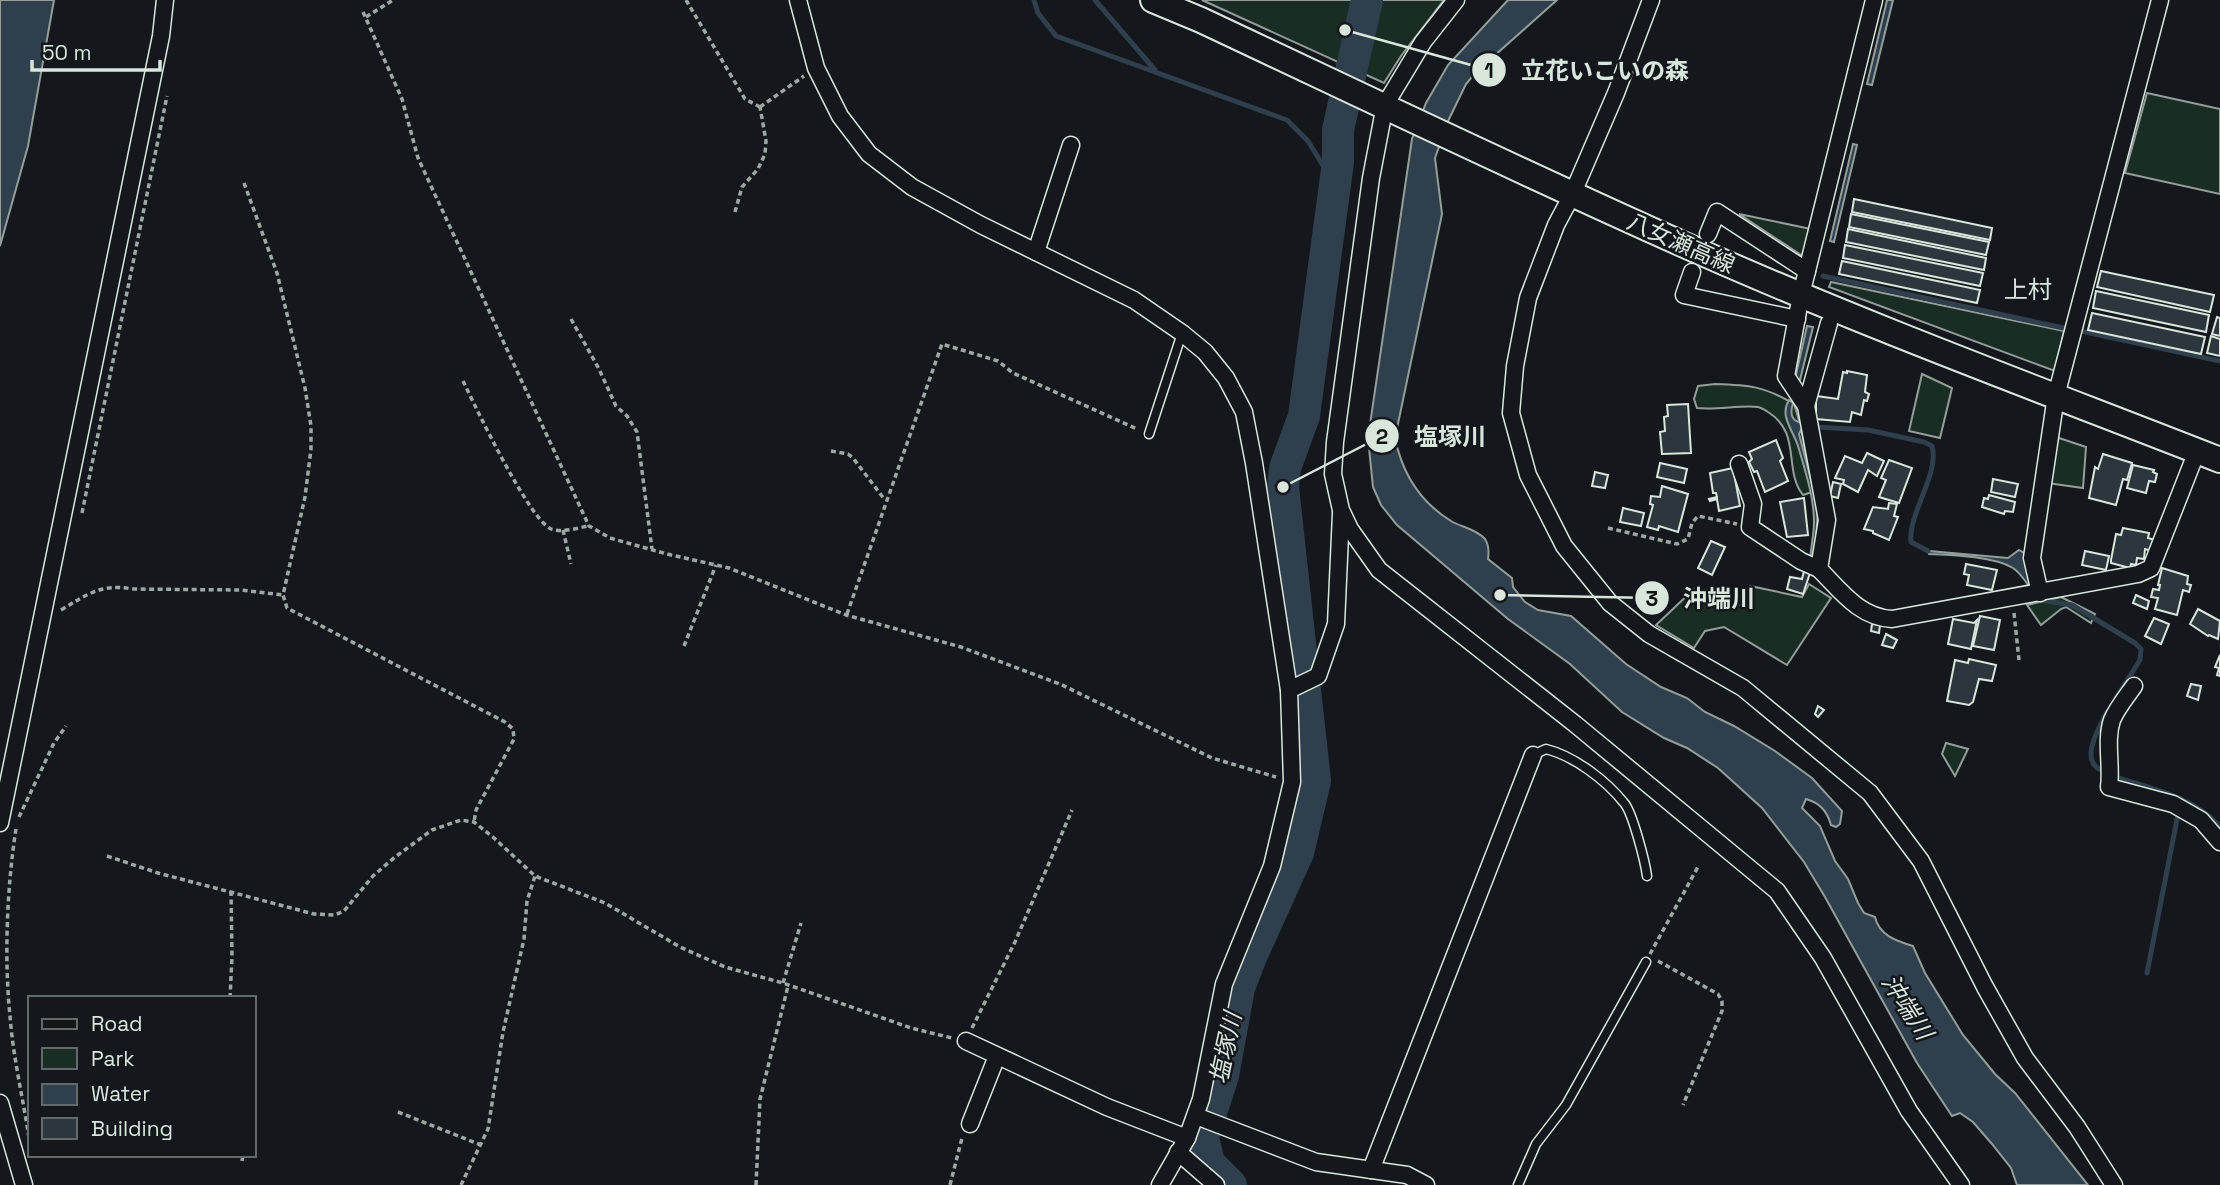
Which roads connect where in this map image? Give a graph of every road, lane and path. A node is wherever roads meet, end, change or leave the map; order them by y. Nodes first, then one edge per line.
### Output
1 (165, 0) edge
2 (393, 0) edge
3 (686, 0) edge
4 (798, 0) edge
5 (1153, 0) edge
6 (1457, 0) edge
7 (1651, 0) edge
8 (1874, 0) edge
9 (2160, 0) edge
10 (363, 12) dead end
11 (366, 17) junction
12 (816, 68) junction
13 (169, 85) dead end
14 (1381, 103) junction
15 (760, 107) junction
16 (1071, 145) dead end
17 (244, 183) dead end
18 (1570, 194) junction
19 (735, 212) dead end
20 (1708, 234) dead end
21 (1036, 252) junction
22 (1808, 271) junction
23 (1692, 272) dead end
24 (1799, 307) junction
25 (571, 319) dead end
26 (1829, 323) dead end
27 (1182, 333) junction
28 (463, 381) dead end
29 (2056, 396) junction
30 (1806, 405) junction
31 (1149, 434) joint
32 (831, 451) dead end
33 (2209, 456) edge
34 (1739, 464) dead end
35 (885, 500) junction
36 (1341, 510) junction
37 (81, 517) dead end
38 (589, 526) junction
39 (1751, 527) junction
40 (1608, 528) dead end
41 (563, 530) junction
42 (652, 550) junction
43 (571, 564) dead end
44 (716, 565) junction
45 (1819, 569) junction
46 (2040, 593) junction
47 (283, 595) junction
48 (64, 596) dead end
49 (2012, 597) junction
50 (61, 610) junction
51 (846, 615) junction
52 (59, 622) dead end
53 (684, 646) dead end
54 (2019, 660) dead end
55 (2134, 686) dead end
56 (1289, 690) junction
57 (66, 726) dead end
58 (1533, 755) joint
59 (1292, 782) junction
60 (21, 801) dead end
61 (1072, 810) dead end
62 (18, 819) junction
63 (0, 822) edge
64 (474, 822) junction
65 (2220, 842) edge
66 (107, 856) dead end
67 (1699, 865) dead end
68 (535, 876) junction
69 (1647, 876) dead end
70 (231, 891) junction
71 (801, 923) dead end
72 (1646, 962) junction
73 (783, 983) junction
74 (788, 986) junction
75 (230, 996) edge
76 (966, 1041) junction
77 (997, 1056) junction
78 (0, 1103) edge
79 (1683, 1105) dead end
80 (398, 1112) dead end
81 (1196, 1116) junction
82 (970, 1124) joint
83 (28, 1131) edge
84 (481, 1145) junction
85 (1182, 1145) junction
86 (243, 1157) edge
87 (242, 1161) dead end
88 (1371, 1170) junction
89 (24, 1185) edge
90 (461, 1185) edge
91 (756, 1185) edge
92 (950, 1185) edge
93 (1160, 1185) edge
94 (1216, 1185) edge
95 (1426, 1185) edge
96 (1518, 1185) edge
97 (1961, 1185) edge
98 (2114, 1185) edge

1 - 63 street
2 - 11 path
3 - 15 path
4 - 12 street
5 - 14 main road, 八女瀬高線
6 - 14 street
7 - 18 street
8 - 22 street
9 - 29 street
10 - 11 path
11 - 38 path
12 - 15 path
12 - 21 street
13 - 37 path
14 - 18 main road, 八女瀬高線
14 - 36 street
15 - 19 path
16 - 21 street
17 - 47 path
18 - 24 main road, 八女瀬高線
18 - 98 street
20 - 22 street
21 - 27 street
22 - 24 street
23 - 24 street
24 - 29 main road, 八女瀬高線
24 - 30 street
25 - 42 path
26 - 30 street
27 - 31 lane
27 - 56 street
28 - 41 path
29 - 33 main road, 八女瀬高線
29 - 46 street
30 - 45 street
31 - 35 path
32 - 35 path
33 - 46 street
34 - 39 street
35 - 51 path
36 - 56 street
36 - 97 street
38 - 41 path
38 - 42 path
39 - 40 path
39 - 45 street
41 - 43 path
42 - 44 path
44 - 51 path
44 - 53 path
45 - 49 street
46 - 49 street
47 - 50 path
47 - 64 path
48 - 50 path
49 - 54 path
50 - 52 path
51 - 59 path
55 - 65 street
56 - 59 street
57 - 62 path
58 - 69 lane
58 - 88 street
59 - 81 street
60 - 62 path
61 - 76 path
62 - 83 path
64 - 68 path
64 - 70 path
66 - 70 path
67 - 72 path
68 - 73 path
68 - 84 path
70 - 75 path
71 - 73 path
72 - 79 path
72 - 96 lane
73 - 74 path
74 - 76 path
74 - 91 path
76 - 77 street
77 - 82 street
77 - 85 street
78 - 89 street
80 - 84 path
81 - 85 street
81 - 88 street
82 - 92 path
84 - 90 path
85 - 93 street
85 - 94 street
86 - 87 path
88 - 95 street

